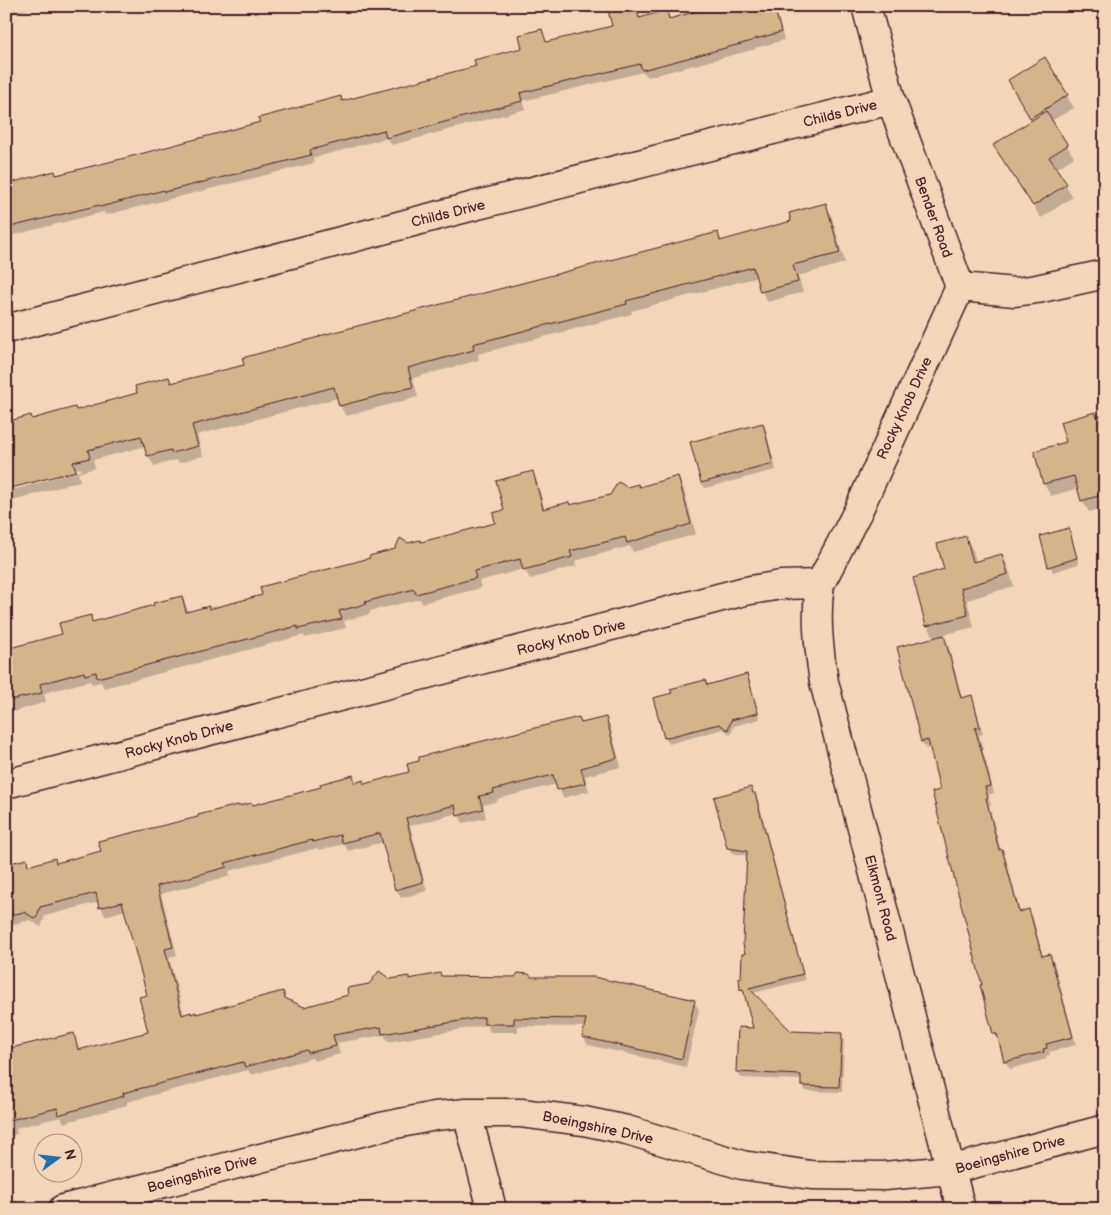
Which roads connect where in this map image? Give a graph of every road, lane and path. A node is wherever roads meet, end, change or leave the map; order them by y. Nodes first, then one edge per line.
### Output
1 (866, 6) edge
2 (891, 100) junction
3 (1105, 274) edge
4 (960, 287) junction
5 (6, 329) edge
6 (820, 584) junction
7 (6, 784) edge
8 (467, 1113) junction
9 (1105, 1129) edge
10 (950, 1170) junction
11 (63, 1209) edge
12 (492, 1209) edge
13 (962, 1209) edge

1 - 2 street, Bender Road
2 - 4 street, Bender Road
2 - 5 street, Childs Drive
3 - 4 street
4 - 6 street, Rocky Knob Drive
6 - 7 street, Rocky Knob Drive
6 - 10 street, Elkmont Road
8 - 10 street, Boeingshire Drive
8 - 11 street, Boeingshire Drive
8 - 12 street
9 - 10 street, Boeingshire Drive
10 - 13 street, Elkmont Road

